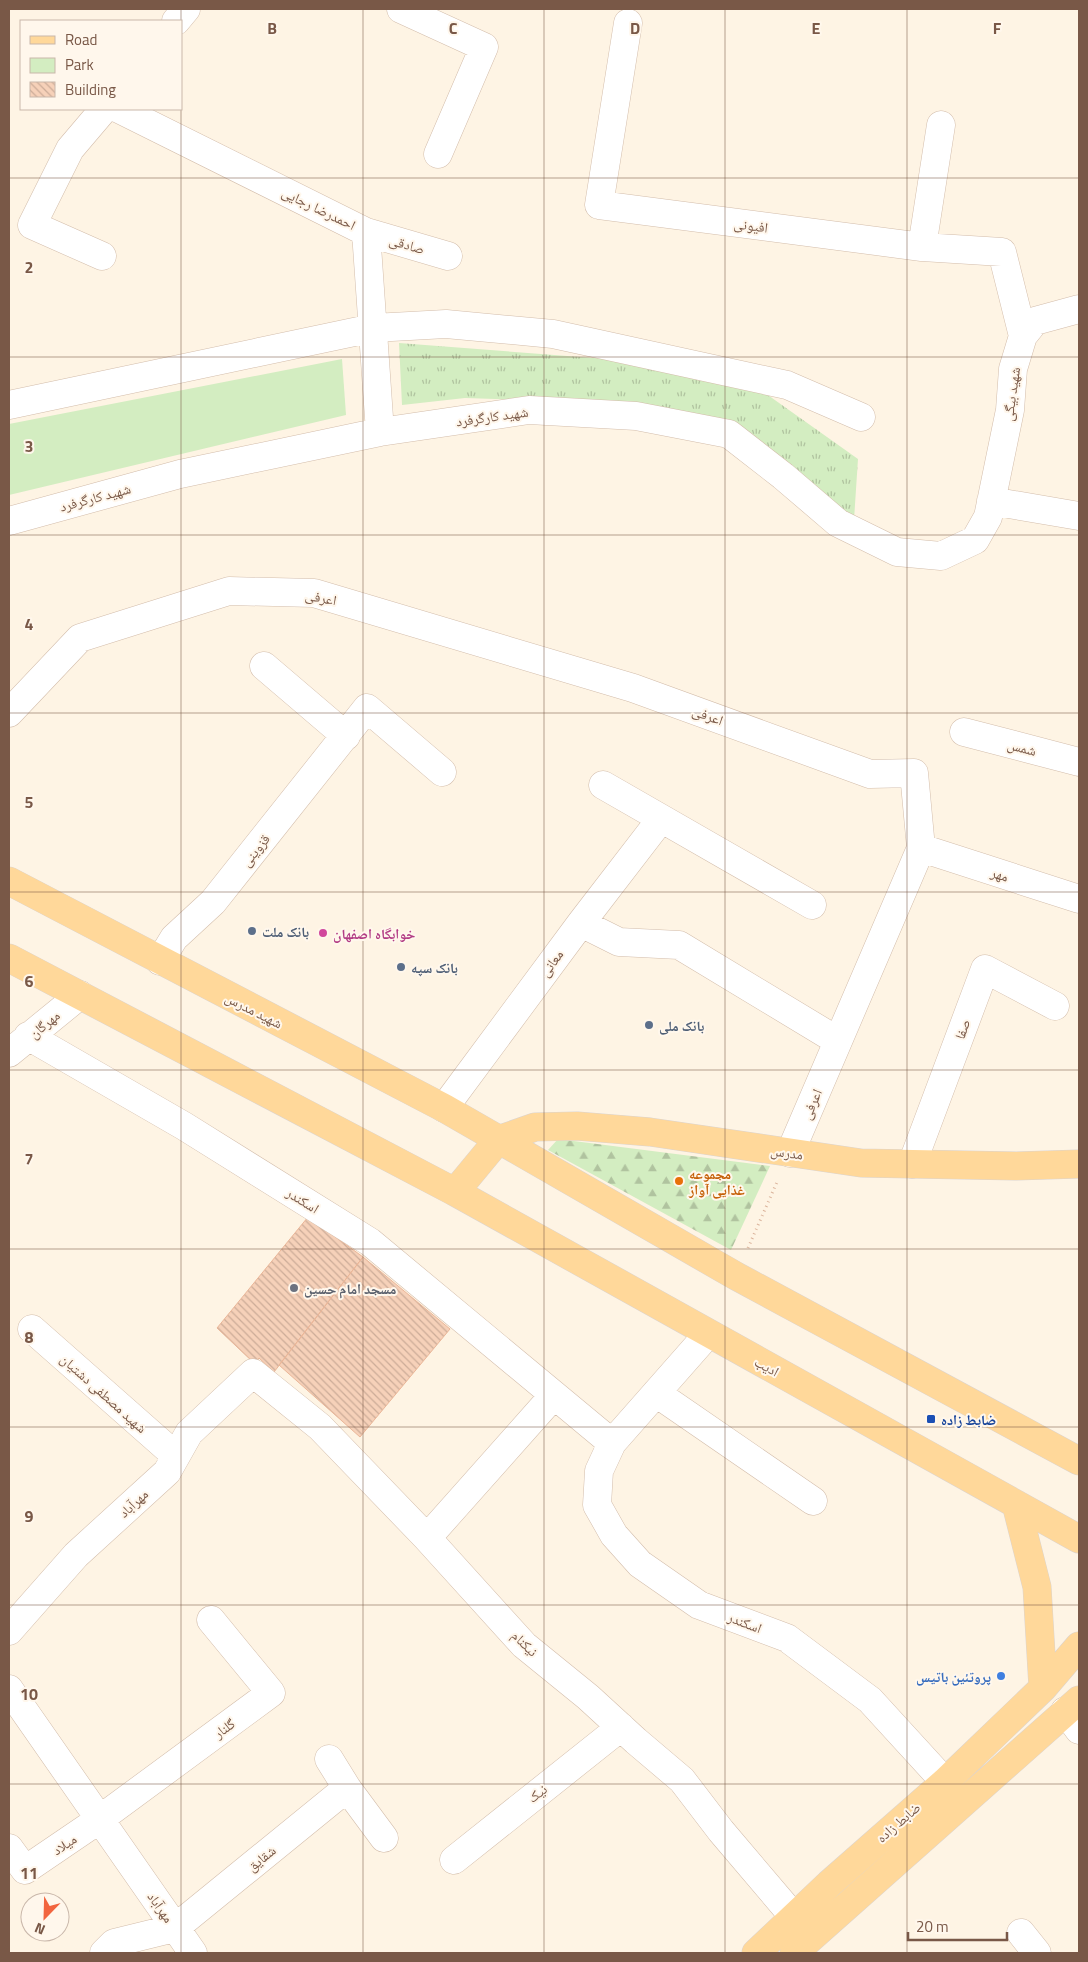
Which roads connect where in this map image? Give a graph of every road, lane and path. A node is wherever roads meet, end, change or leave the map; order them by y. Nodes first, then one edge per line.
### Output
1 (186, 9) edge
2 (401, 9) edge
3 (177, 20) edge
4 (628, 23) dead end
5 (103, 110) edge
6 (122, 110) edge
7 (941, 125) dead end
8 (438, 154) dead end
9 (366, 232) junction
10 (922, 247) junction
11 (102, 256) dead end
12 (448, 256) dead end
13 (1079, 309) edge
14 (373, 328) junction
15 (1022, 336) junction
16 (9, 405) edge
17 (860, 416) dead end
18 (380, 432) junction
19 (990, 509) junction
20 (1079, 516) edge
21 (9, 521) edge
22 (264, 666) dead end
23 (9, 713) edge
24 (964, 732) dead end
25 (346, 736) junction
26 (1079, 762) edge
27 (442, 772) dead end
28 (603, 785) dead end
29 (661, 819) junction
30 (921, 848) junction
31 (9, 881) edge
32 (1079, 899) edge
33 (812, 905) dead end
34 (580, 923) junction
35 (9, 958) edge
36 (160, 961) junction
37 (80, 995) junction
38 (1055, 1006) dead end
39 (838, 1041) junction
40 (19, 1045) edge
41 (444, 1108) junction
42 (498, 1140) junction
43 (790, 1153) junction
44 (912, 1164) junction
45 (1079, 1164) edge
46 (455, 1192) junction
47 (736, 1276) junction
48 (32, 1329) dead end
49 (708, 1334) junction
50 (253, 1373) joint
51 (656, 1393) junction
52 (554, 1396) junction
53 (612, 1443) junction
54 (176, 1456) junction
55 (1079, 1461) edge
56 (813, 1501) dead end
57 (1016, 1504) junction
58 (427, 1538) junction
59 (1079, 1539) edge
60 (211, 1620) dead end
61 (9, 1631) edge
62 (1079, 1646) edge
63 (1043, 1688) junction
64 (9, 1689) edge
65 (1075, 1714) edge
66 (620, 1727) junction
67 (328, 1759) dead end
68 (946, 1782) junction
69 (347, 1788) junction
70 (100, 1819) junction
71 (384, 1838) dead end
72 (9, 1848) edge
73 (454, 1860) dead end
74 (794, 1917) junction
75 (175, 1928) junction
76 (104, 1953) edge
77 (193, 1953) edge
78 (756, 1953) edge
79 (794, 1953) edge

1 - 3 street
2 - 8 street
4 - 10 street, افیونی
5 - 11 street
6 - 9 street, احمدرضا رجایی
7 - 10 street
9 - 12 street, صادقی
9 - 14 street, احمدرضا رجایی
10 - 15 street, افیونی
13 - 15 street
14 - 16 street
14 - 17 street
14 - 18 street, احمدرضا رجایی
15 - 19 street, شهید بیگی
18 - 19 street, شهید کارگرفرد
18 - 21 street, شهید کارگرفرد
19 - 20 street
22 - 25 street
23 - 30 street, اعرفی
24 - 26 street, شمس
25 - 27 street, قزوینی
25 - 36 street, قزوینی
28 - 29 street
29 - 33 street
29 - 34 street, معانی
30 - 32 street, مهر
30 - 39 street, اعرفی
31 - 36 main road, شهید مدرس
34 - 39 street
34 - 41 street, معانی
35 - 37 main road
36 - 41 main road, شهید مدرس
37 - 40 street, مهرگان
37 - 46 main road
38 - 44 street, صفا
39 - 43 street, اعرفی
40 - 52 street, اسکندر
41 - 42 main road, شهید مدرس
42 - 43 main road, مدرس
42 - 46 main road
42 - 47 main road
43 - 44 main road, مدرس
43 - 47 path
44 - 45 main road, مدرس
46 - 49 main road, ادیب
47 - 55 main road
48 - 54 street, شهید مصطفی دشتیان
49 - 51 street, اسکندر
49 - 57 main road, ادیب
50 - 54 street, مهرآباد
50 - 58 street, نیکنام
51 - 53 street, اسکندر
51 - 56 street
52 - 53 street, اسکندر
52 - 58 street
53 - 68 street, اسکندر
54 - 61 street, مهرآباد
57 - 59 main road, ادیب
57 - 63 main road
58 - 66 street, نیکنام
60 - 70 street, گلنار
62 - 63 main road, ضابط زاده
63 - 68 main road, ضابط زاده
64 - 70 street, مهرآباد
65 - 79 main road
66 - 73 street, نیک
66 - 74 street, نیکنام
67 - 69 street
68 - 74 main road, ضابط زاده
69 - 71 street
69 - 75 street, شقایق
70 - 72 street, میلاد
70 - 75 street, مهرآباد
74 - 78 main road, ضابط زاده
75 - 76 street
75 - 77 street, مهرآباد

